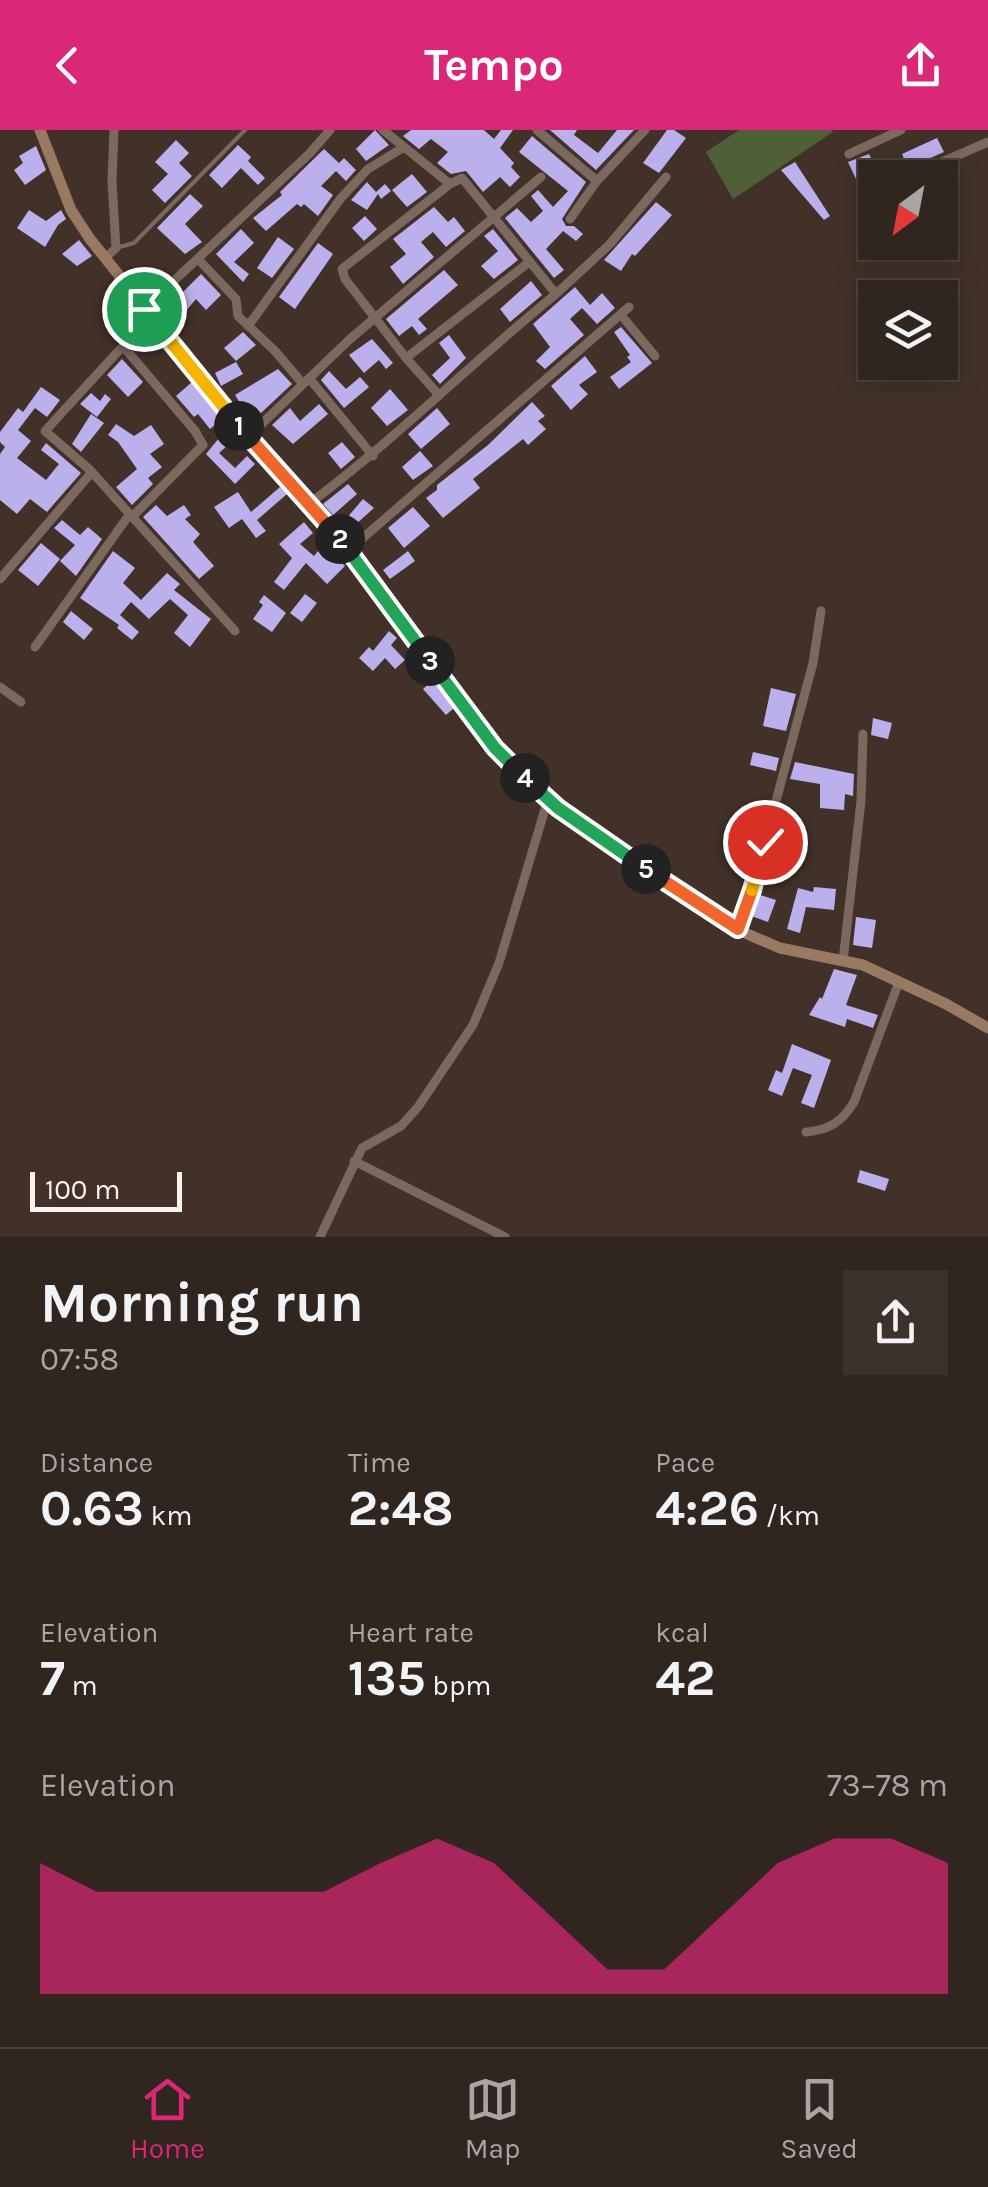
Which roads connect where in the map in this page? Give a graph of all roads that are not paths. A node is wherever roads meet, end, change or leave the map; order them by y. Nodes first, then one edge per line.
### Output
1 (40, 130) edge
2 (114, 130) edge
3 (245, 130) edge
4 (330, 130) edge
5 (383, 130) edge
6 (405, 130) edge
7 (537, 130) edge
8 (645, 130) edge
9 (901, 130) edge
10 (394, 139) junction
11 (988, 142) edge
12 (404, 147) junction
13 (849, 154) dead end
14 (946, 160) edge
15 (541, 177) dead end
16 (666, 177) dead end
17 (597, 181) junction
18 (450, 184) junction
19 (496, 218) junction
20 (570, 219) dead end
21 (116, 248) junction
22 (105, 258) junction
23 (198, 259) junction
24 (528, 263) junction
25 (556, 294) junction
26 (144, 309) junction
27 (377, 318) junction
28 (155, 322) junction
29 (248, 326) junction
30 (123, 346) junction
31 (655, 356) dead end
32 (406, 358) junction
33 (306, 381) junction
34 (438, 394) junction
35 (248, 437) junction
36 (373, 456) junction
37 (92, 472) junction
38 (310, 504) junction
39 (129, 516) junction
40 (349, 550) junction
41 (0, 579) edge
42 (821, 612) dead end
43 (235, 631) dead end
44 (35, 647) dead end
45 (0, 687) edge
46 (20, 702) dead end
47 (863, 734) dead end
48 (548, 800) junction
49 (738, 929) junction
50 (843, 961) junction
51 (899, 982) junction
52 (988, 1028) edge
53 (806, 1132) dead end
54 (354, 1162) junction
55 (320, 1237) edge
56 (506, 1237) edge

1 - 22 main road
2 - 21 street
3 - 21 lane
4 - 23 street
5 - 10 street
6 - 10 street
7 - 17 street
8 - 17 street
9 - 13 street
10 - 12 street
11 - 14 street
12 - 18 street
12 - 29 street
15 - 19 street
16 - 25 street
17 - 20 street
18 - 19 street
18 - 27 street
19 - 24 street
19 - 27 street
21 - 22 street
22 - 26 main road
23 - 26 street
23 - 29 street
24 - 25 street
24 - 32 street
25 - 34 street
26 - 28 main road
27 - 32 street
27 - 33 street
28 - 30 street
28 - 35 main road
29 - 33 street
30 - 37 street
30 - 39 street
31 - 40 street
32 - 34 street
33 - 35 street
33 - 36 street
34 - 36 street
35 - 38 main road
36 - 38 street
37 - 39 street
37 - 41 street
38 - 40 main road
39 - 43 street
39 - 44 street
40 - 48 main road
42 - 49 street
45 - 46 street
47 - 50 street
48 - 49 main road
48 - 54 street
49 - 50 main road
50 - 51 main road
51 - 52 main road
51 - 53 street
54 - 55 street
54 - 56 street

